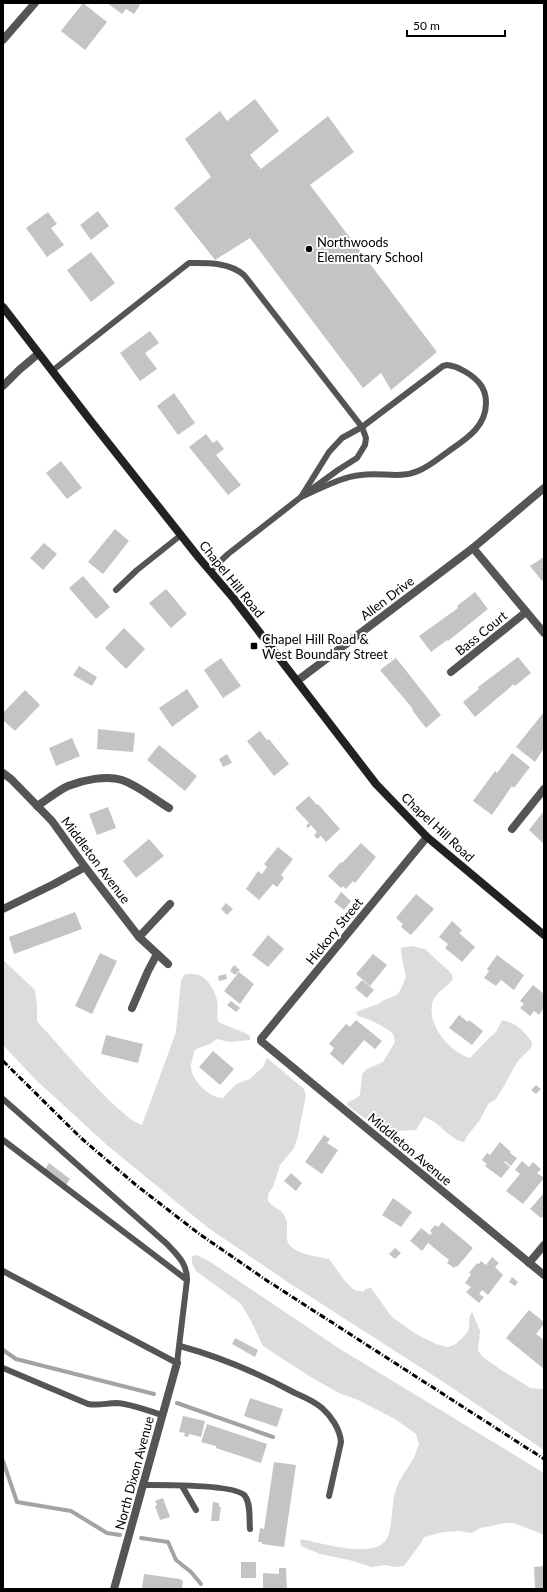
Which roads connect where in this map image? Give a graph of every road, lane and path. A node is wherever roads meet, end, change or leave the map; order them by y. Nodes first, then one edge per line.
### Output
1 (34, 3) edge
2 (3, 40) edge
3 (3, 307) edge
4 (38, 354) junction
5 (52, 371) junction
6 (3, 386) edge
7 (362, 427) junction
8 (544, 488) edge
9 (301, 497) junction
10 (181, 535) junction
11 (473, 548) junction
12 (210, 571) junction
13 (116, 590) dead end
14 (526, 612) junction
15 (544, 633) edge
16 (451, 672) dead end
17 (297, 681) junction
18 (3, 773) edge
19 (544, 789) edge
20 (37, 806) junction
21 (170, 808) dead end
22 (512, 829) dead end
23 (427, 837) junction
24 (85, 867) junction
25 (170, 904) dead end
26 (3, 909) edge
27 (544, 935) edge
28 (139, 937) junction
29 (158, 954) junction
30 (168, 964) dead end
31 (132, 1008) dead end
32 (262, 1041) joint
33 (3, 1099) edge
34 (3, 1140) edge
35 (544, 1245) edge
36 (529, 1263) junction
37 (3, 1271) edge
38 (544, 1275) edge
39 (187, 1280) junction
40 (180, 1346) junction
41 (177, 1363) junction
42 (3, 1368) edge
43 (162, 1415) junction
44 (143, 1485) junction
45 (182, 1486) junction
46 (329, 1496) dead end
47 (196, 1510) dead end
48 (250, 1529) dead end
49 (114, 1589) edge

1 - 2 street
3 - 4 main road, Chapel Hill Road
4 - 5 main road, Chapel Hill Road
4 - 6 street
5 - 7 lane
5 - 10 main road, Chapel Hill Road
7 - 9 lane
7 - 9 lane
7 - 9 lane
8 - 11 street, Allen Drive
9 - 12 lane
10 - 12 main road, Chapel Hill Road
10 - 13 lane
11 - 14 street
11 - 17 street, Allen Drive
12 - 17 main road, Chapel Hill Road
14 - 15 street
14 - 16 street, Bass Court
17 - 23 main road, Chapel Hill Road
18 - 20 street, Middleton Avenue
19 - 22 street
20 - 21 street
20 - 24 street, Middleton Avenue
23 - 27 main road, Chapel Hill Road
23 - 32 street, Hickory Street
24 - 26 street
24 - 28 street, Middleton Avenue
25 - 28 street
28 - 29 street, Middleton Avenue
29 - 30 street, Middleton Avenue
29 - 31 street
32 - 36 street, Middleton Avenue
33 - 39 lane
34 - 39 lane
35 - 36 street
36 - 38 street, Middleton Avenue
37 - 41 lane
39 - 40 lane
40 - 41 lane
40 - 46 lane
41 - 43 street, North Dixon Avenue
42 - 43 lane
43 - 44 street, North Dixon Avenue
44 - 45 lane
44 - 49 street, North Dixon Avenue
45 - 47 lane
45 - 48 lane

